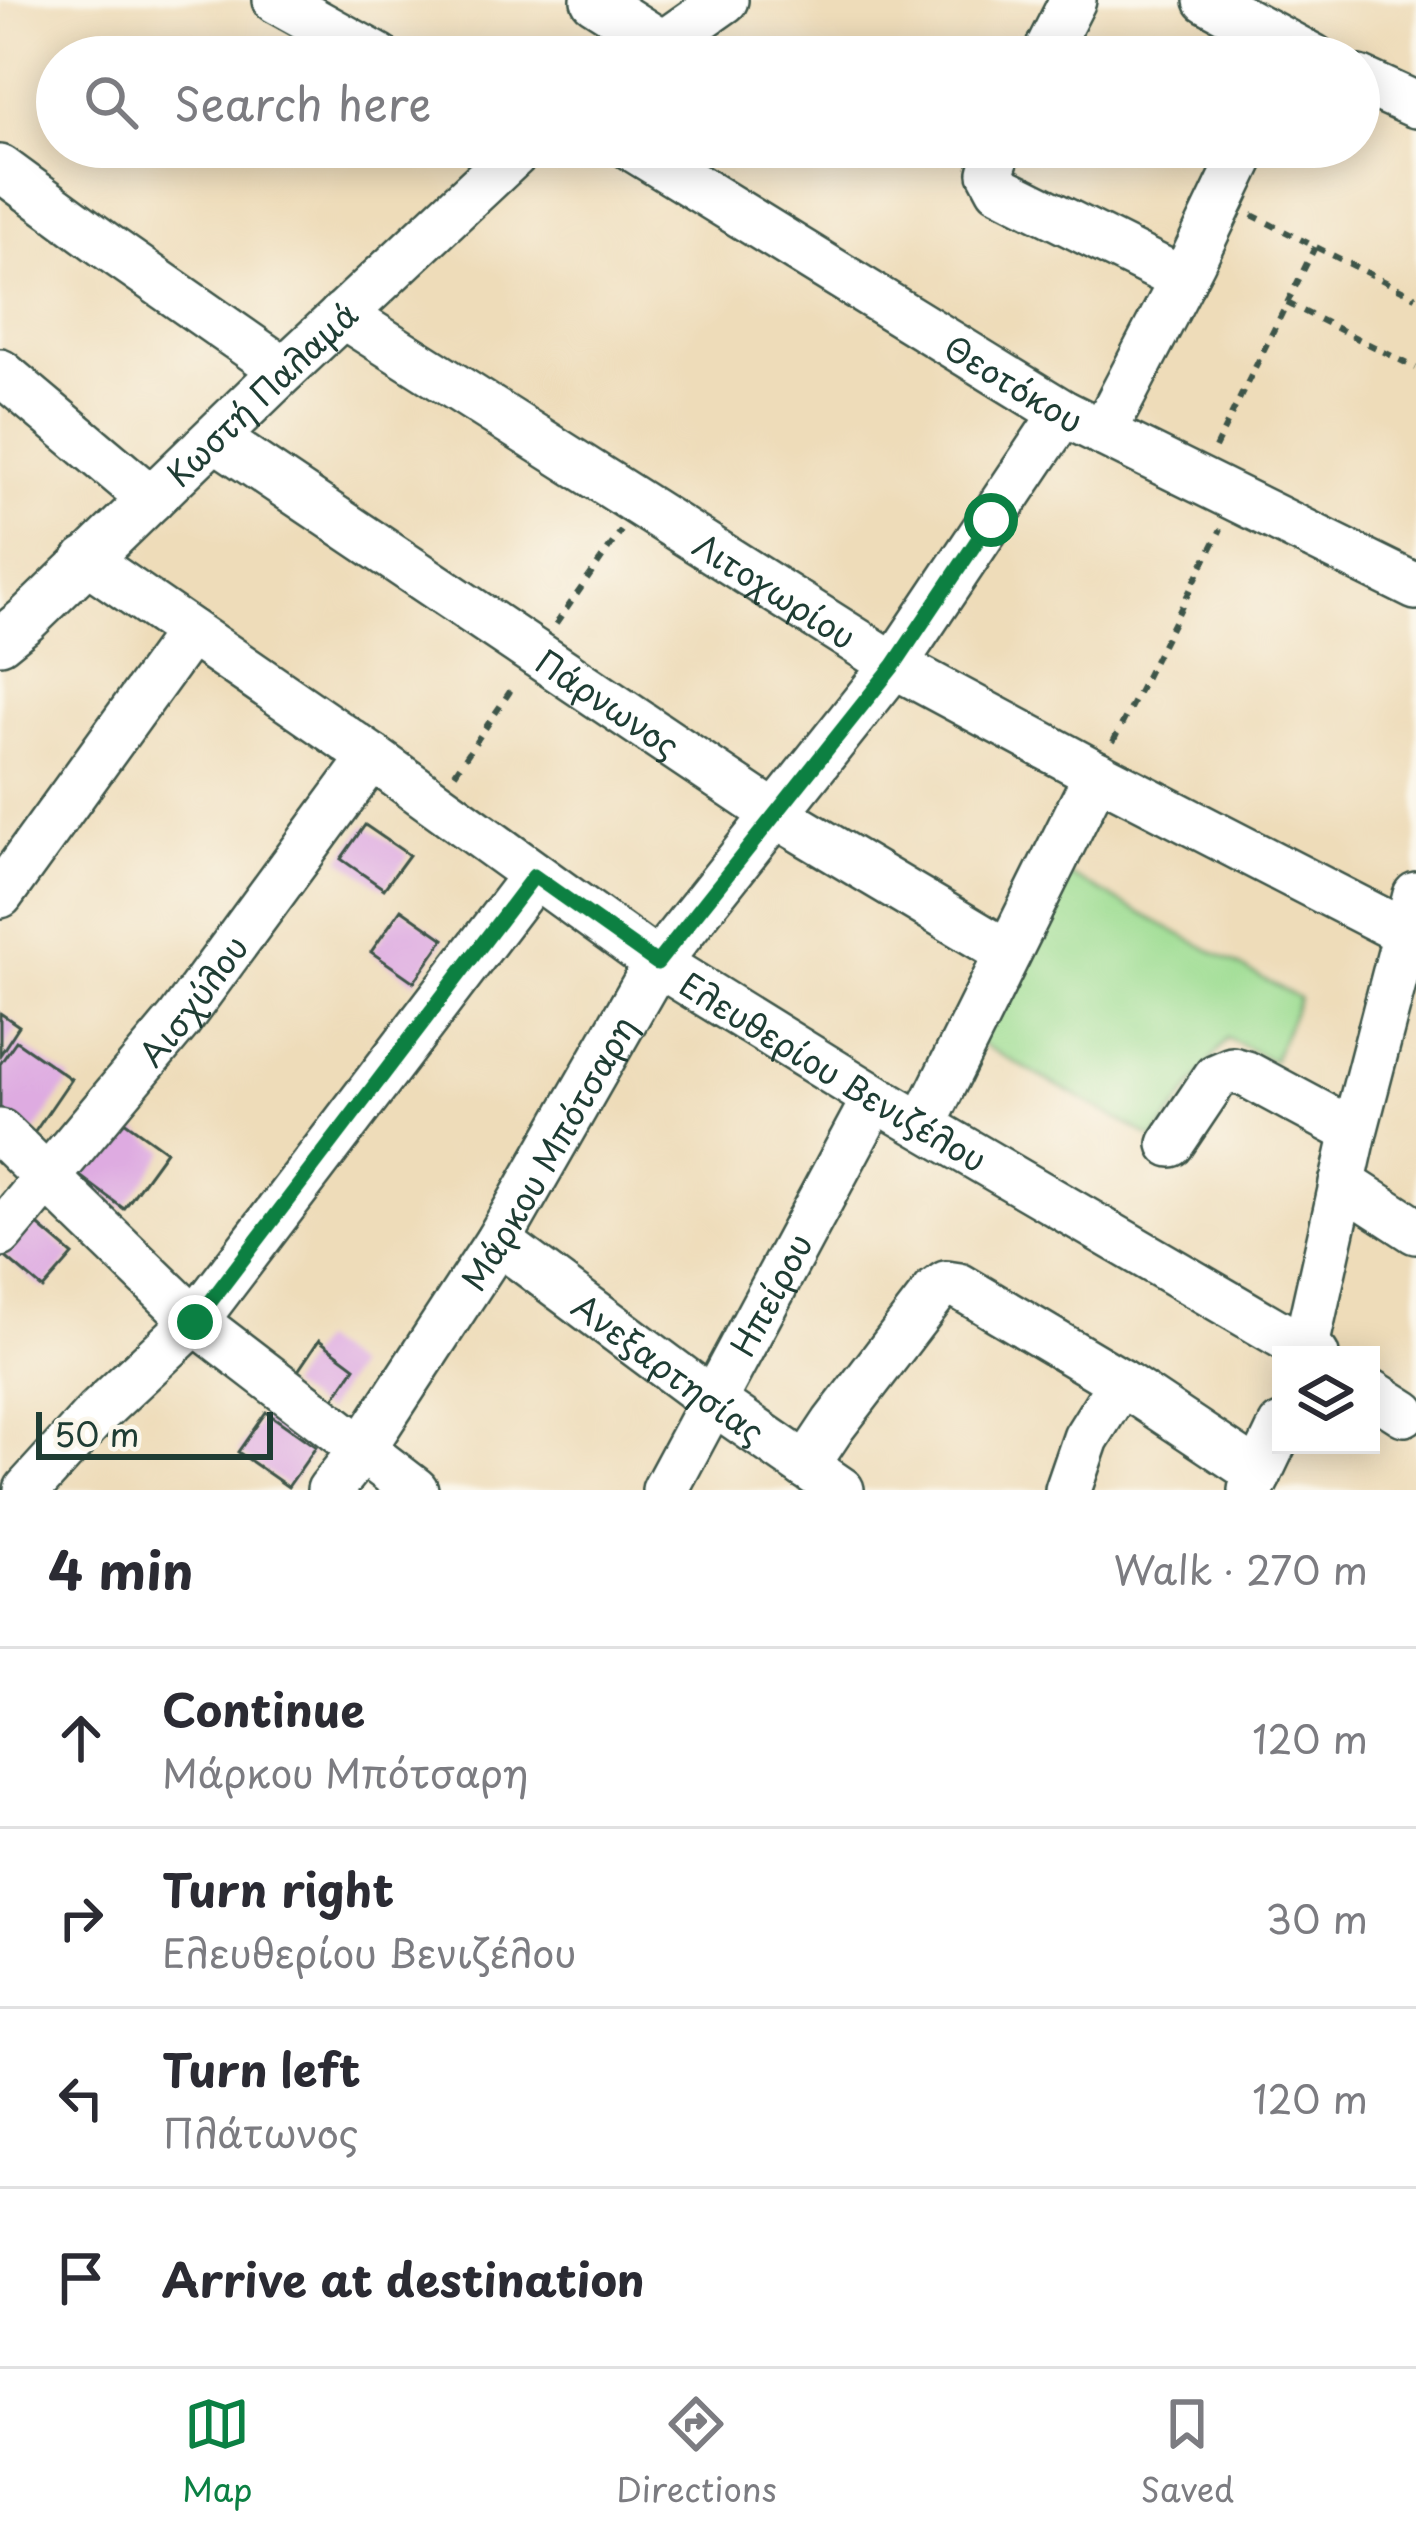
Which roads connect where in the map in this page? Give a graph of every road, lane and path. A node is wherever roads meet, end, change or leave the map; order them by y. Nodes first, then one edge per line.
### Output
1 (277, 0) edge
2 (595, 0) edge
3 (725, 0) edge
4 (1073, 0) edge
5 (1208, 0) edge
6 (342, 36) edge
7 (637, 36) edge
8 (674, 36) edge
9 (1055, 36) edge
10 (1269, 36) edge
11 (1380, 89) edge
12 (1416, 105) edge
13 (0, 168) edge
14 (500, 168) edge
15 (665, 168) edge
16 (992, 168) edge
17 (1237, 168) edge
18 (1222, 200) junction
19 (1315, 247) junction
20 (1183, 280) junction
21 (1416, 297) edge
22 (1287, 303) junction
23 (342, 315) junction
24 (1416, 368) edge
25 (284, 370) junction
26 (0, 372) edge
27 (1083, 423) junction
28 (214, 438) junction
29 (1218, 489) junction
30 (151, 499) junction
31 (86, 560) junction
32 (1416, 587) edge
33 (9, 618) edge
34 (190, 632) junction
35 (894, 665) junction
36 (372, 758) junction
37 (1097, 774) junction
38 (776, 815) junction
39 (534, 876) junction
40 (0, 895) edge
41 (1412, 920) edge
42 (1008, 952) junction
43 (657, 963) junction
44 (875, 1098) junction
45 (923, 1125) junction
46 (0, 1132) edge
47 (1354, 1132) junction
48 (1171, 1144) dead end
49 (49, 1177) junction
50 (1342, 1184) junction
51 (1416, 1231) edge
52 (0, 1234) edge
53 (499, 1241) junction
54 (195, 1322) junction
55 (1296, 1346) edge
56 (1309, 1346) edge
57 (1121, 1382) junction
58 (714, 1402) junction
59 (1272, 1446) edge
60 (361, 1451) junction
61 (824, 1478) edge
62 (1255, 1482) edge
63 (27, 1490) edge
64 (330, 1490) edge
65 (415, 1490) edge
66 (665, 1490) edge
67 (1068, 1490) edge

1 - 6 street
2 - 7 street
3 - 8 street
4 - 9 street
5 - 10 street
11 - 12 street
13 - 25 street
14 - 23 street, Κωστή Παλαμά
15 - 27 street, Θεοτόκου
16 - 20 street
17 - 18 street, Μάρκου Μπότσαρη
18 - 19 path
18 - 20 street, Μάρκου Μπότσαρη
19 - 21 path
19 - 22 path
20 - 27 street, Μάρκου Μπότσαρη
22 - 24 path
22 - 29 path
23 - 25 street, Κωστή Παλαμά
23 - 35 street, Λιτοχωρίου
25 - 28 street, Κωστή Παλαμά
26 - 30 street
27 - 29 street, Θεοτόκου
27 - 35 street, Μάρκου Μπότσαρη
28 - 30 street, Κωστή Παλαμά
28 - 38 street, Πάρνωνος
29 - 32 street, Θεοτόκου
29 - 37 path
30 - 31 street, Κωστή Παλαμά
31 - 33 street, Κωστή Παλαμά
31 - 34 street, Ελευθερίου Βενιζέλου
34 - 36 street, Ελευθερίου Βενιζέλου
34 - 40 street
35 - 37 street, Λιτοχωρίου
35 - 38 street, Μάρκου Μπότσαρη
36 - 39 street, Ελευθερίου Βενιζέλου
36 - 49 street, Αισχύλου
37 - 41 street, Λιτοχωρίου
37 - 42 street
38 - 42 street, Πάρνωνος
38 - 43 street, Μάρκου Μπότσαρη
39 - 43 street, Ελευθερίου Βενιζέλου
39 - 54 street
41 - 47 street
42 - 45 street
43 - 44 street, Ελευθερίου Βενιζέλου
43 - 53 street, Μάρκου Μπότσαρη
44 - 45 street, Ελευθερίου Βενιζέλου
44 - 58 street, Ηπείρου
45 - 55 street, Ελευθερίου Βενιζέλου
46 - 49 street
47 - 48 street
47 - 50 street
49 - 52 street, Αισχύλου
49 - 54 street
50 - 51 street
50 - 56 street
53 - 58 street, Ανεξαρτησίας
53 - 60 street, Μάρκου Μπότσαρη
54 - 60 street
54 - 63 street
57 - 61 street
57 - 62 street
57 - 67 street
58 - 61 street, Ανεξαρτησίας
58 - 66 street, Ηπείρου
59 - 62 street
60 - 64 street, Μάρκου Μπότσαρη
60 - 65 street

